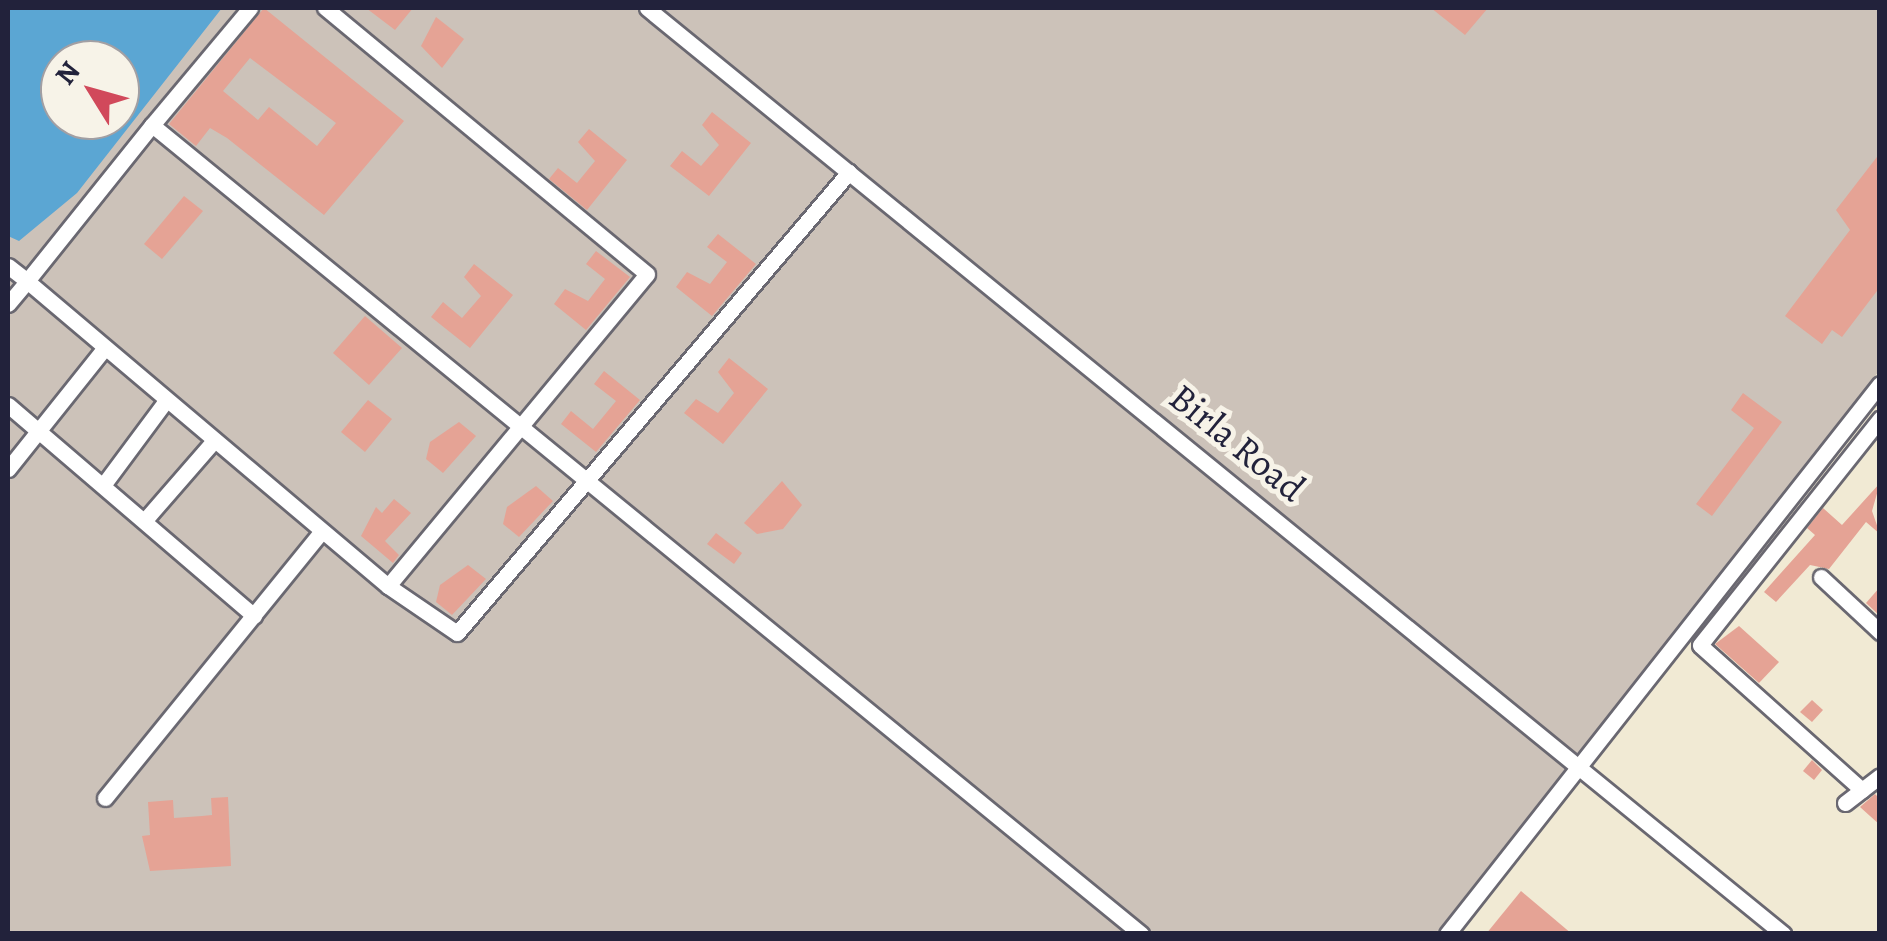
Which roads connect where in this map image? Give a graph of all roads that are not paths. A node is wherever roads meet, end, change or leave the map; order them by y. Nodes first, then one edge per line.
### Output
1 (250, 8) edge
2 (325, 8) edge
3 (647, 8) edge
4 (152, 125) junction
5 (849, 172) junction
6 (8, 266) edge
7 (27, 281) junction
8 (8, 304) edge
9 (102, 350) junction
10 (1880, 384) edge
11 (165, 402) junction
12 (8, 404) edge
13 (1880, 418) edge
14 (522, 428) junction
15 (39, 430) junction
16 (211, 444) junction
17 (8, 469) edge
18 (104, 484) junction
19 (588, 485) junction
20 (145, 520) junction
21 (319, 536) junction
22 (1821, 576) dead end
23 (388, 586) junction
24 (254, 616) junction
25 (1880, 632) edge
26 (1580, 766) junction
27 (1880, 776) edge
28 (1862, 790) junction
29 (105, 798) dead end
30 (1845, 803) dead end
31 (1141, 934) edge
32 (1447, 934) edge
33 (1783, 934) edge

1 - 4 street
2 - 14 street
3 - 5 street, Birla Road
4 - 7 street
4 - 14 street
5 - 19 street
5 - 26 street, Birla Road
6 - 7 street
7 - 8 street
7 - 9 street
9 - 11 street
9 - 15 street
10 - 26 street
11 - 16 street
11 - 18 street
12 - 15 street
13 - 28 street
14 - 19 street
14 - 23 street
15 - 17 street
15 - 18 street
16 - 20 street
16 - 21 street
18 - 20 street
19 - 23 street
19 - 31 street
20 - 24 street
21 - 23 street
21 - 24 street
22 - 25 street
24 - 29 street
26 - 32 street
26 - 33 street, Birla Road
27 - 28 street
28 - 30 street

